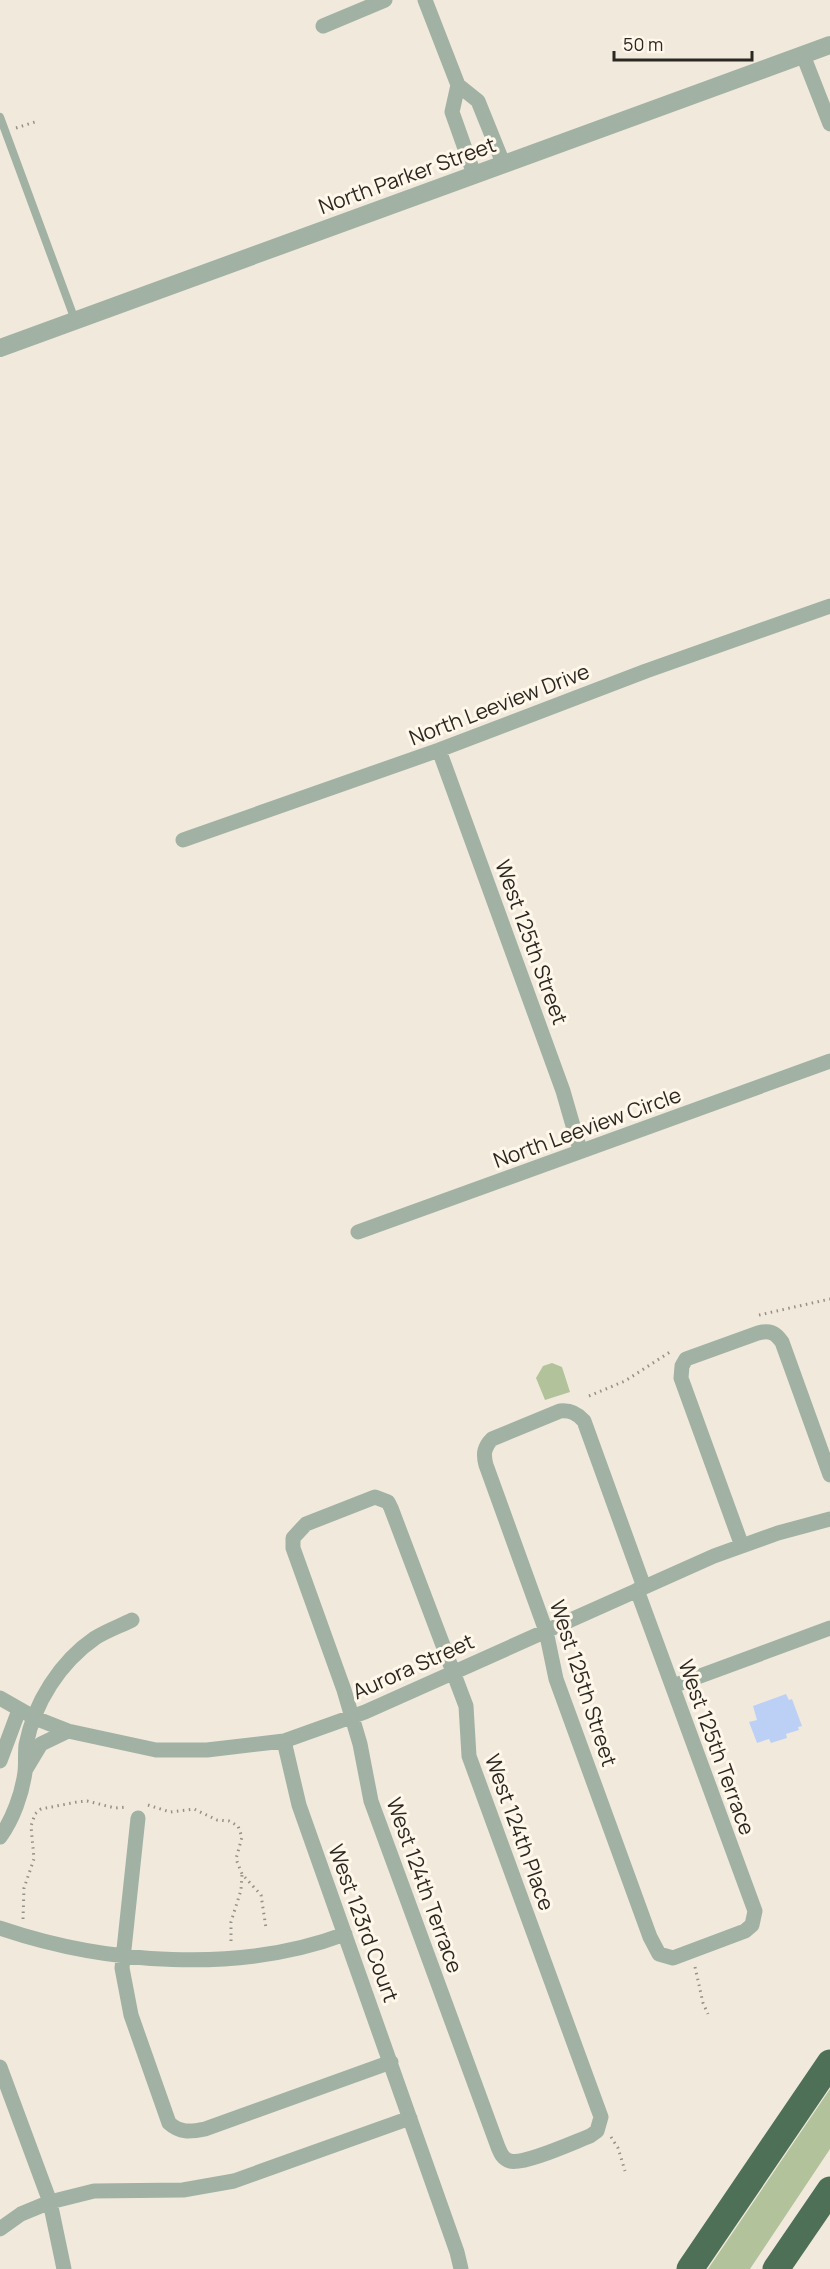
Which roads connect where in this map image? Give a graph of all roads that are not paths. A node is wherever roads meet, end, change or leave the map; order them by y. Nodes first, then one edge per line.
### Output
1 (385, 0) edge
2 (425, 0) edge
3 (322, 26) dead end
4 (830, 45) edge
5 (803, 55) junction
6 (458, 85) junction
7 (0, 117) edge
8 (830, 124) edge
9 (503, 164) junction
10 (474, 174) junction
11 (75, 321) junction
12 (0, 348) edge
13 (830, 606) edge
14 (439, 750) junction
15 (183, 840) dead end
16 (830, 1061) edge
17 (580, 1150) junction
18 (358, 1232) dead end
19 (573, 1412) joint
20 (830, 1475) edge
21 (830, 1519) edge
22 (301, 1528) joint
23 (742, 1546) junction
24 (641, 1589) junction
25 (132, 1620) dead end
26 (830, 1628) edge
27 (546, 1631) junction
28 (452, 1672) junction
29 (673, 1686) junction
30 (0, 1698) edge
31 (19, 1710) junction
32 (351, 1716) junction
33 (35, 1718) junction
34 (68, 1731) junction
35 (284, 1741) junction
36 (0, 1761) edge
37 (25, 1771) junction
38 (138, 1818) dead end
39 (0, 1837) edge
40 (754, 1919) joint
41 (0, 1928) edge
42 (345, 1934) junction
43 (124, 1955) junction
44 (391, 2062) junction
45 (830, 2063) edge
46 (0, 2067) edge
47 (410, 2118) junction
48 (603, 2131) joint
49 (830, 2190) edge
50 (50, 2202) junction
51 (0, 2229) edge
52 (64, 2269) edge
53 (461, 2269) edge
54 (690, 2269) edge
55 (776, 2269) edge

1 - 3 street
2 - 6 street
4 - 5 street, North Parker Street
5 - 8 street
5 - 9 street, North Parker Street
6 - 9 street
6 - 10 street
7 - 11 lane
9 - 10 street, North Parker Street
10 - 11 street, North Parker Street
11 - 12 street, North Parker Street
13 - 14 street, North Leeview Drive
14 - 15 street, North Leeview Drive
14 - 17 street, West 125th Street
16 - 17 street, North Leeview Circle
17 - 18 street, North Leeview Circle
19 - 24 street, West 125th Terrace
19 - 27 street, West 125th Street
20 - 23 street
21 - 23 street, Aurora Street
22 - 28 street, West 124th Place
22 - 32 street, West 124th Terrace
23 - 24 street, Aurora Street
24 - 27 street, Aurora Street
24 - 29 street, West 125th Terrace
25 - 33 street
26 - 29 street
27 - 28 street, Aurora Street
27 - 40 street, West 125th Street
28 - 32 street, Aurora Street
28 - 48 street, West 124th Place
29 - 40 street, West 125th Terrace
30 - 31 street, Aurora Street
31 - 33 street, Aurora Street
31 - 36 street
32 - 35 street, Aurora Street
32 - 48 street, West 124th Terrace
33 - 34 street, Aurora Street
33 - 37 street
34 - 35 street, Aurora Street
34 - 37 street
35 - 42 street, West 123rd Court
37 - 39 street
38 - 43 street
41 - 43 street
42 - 43 street
42 - 44 street, West 123rd Court
43 - 44 street
44 - 47 street, West 123rd Court
45 - 54 highway
46 - 50 street
47 - 50 street
47 - 53 street, West 123rd Court
49 - 55 highway
50 - 51 street
50 - 52 street

